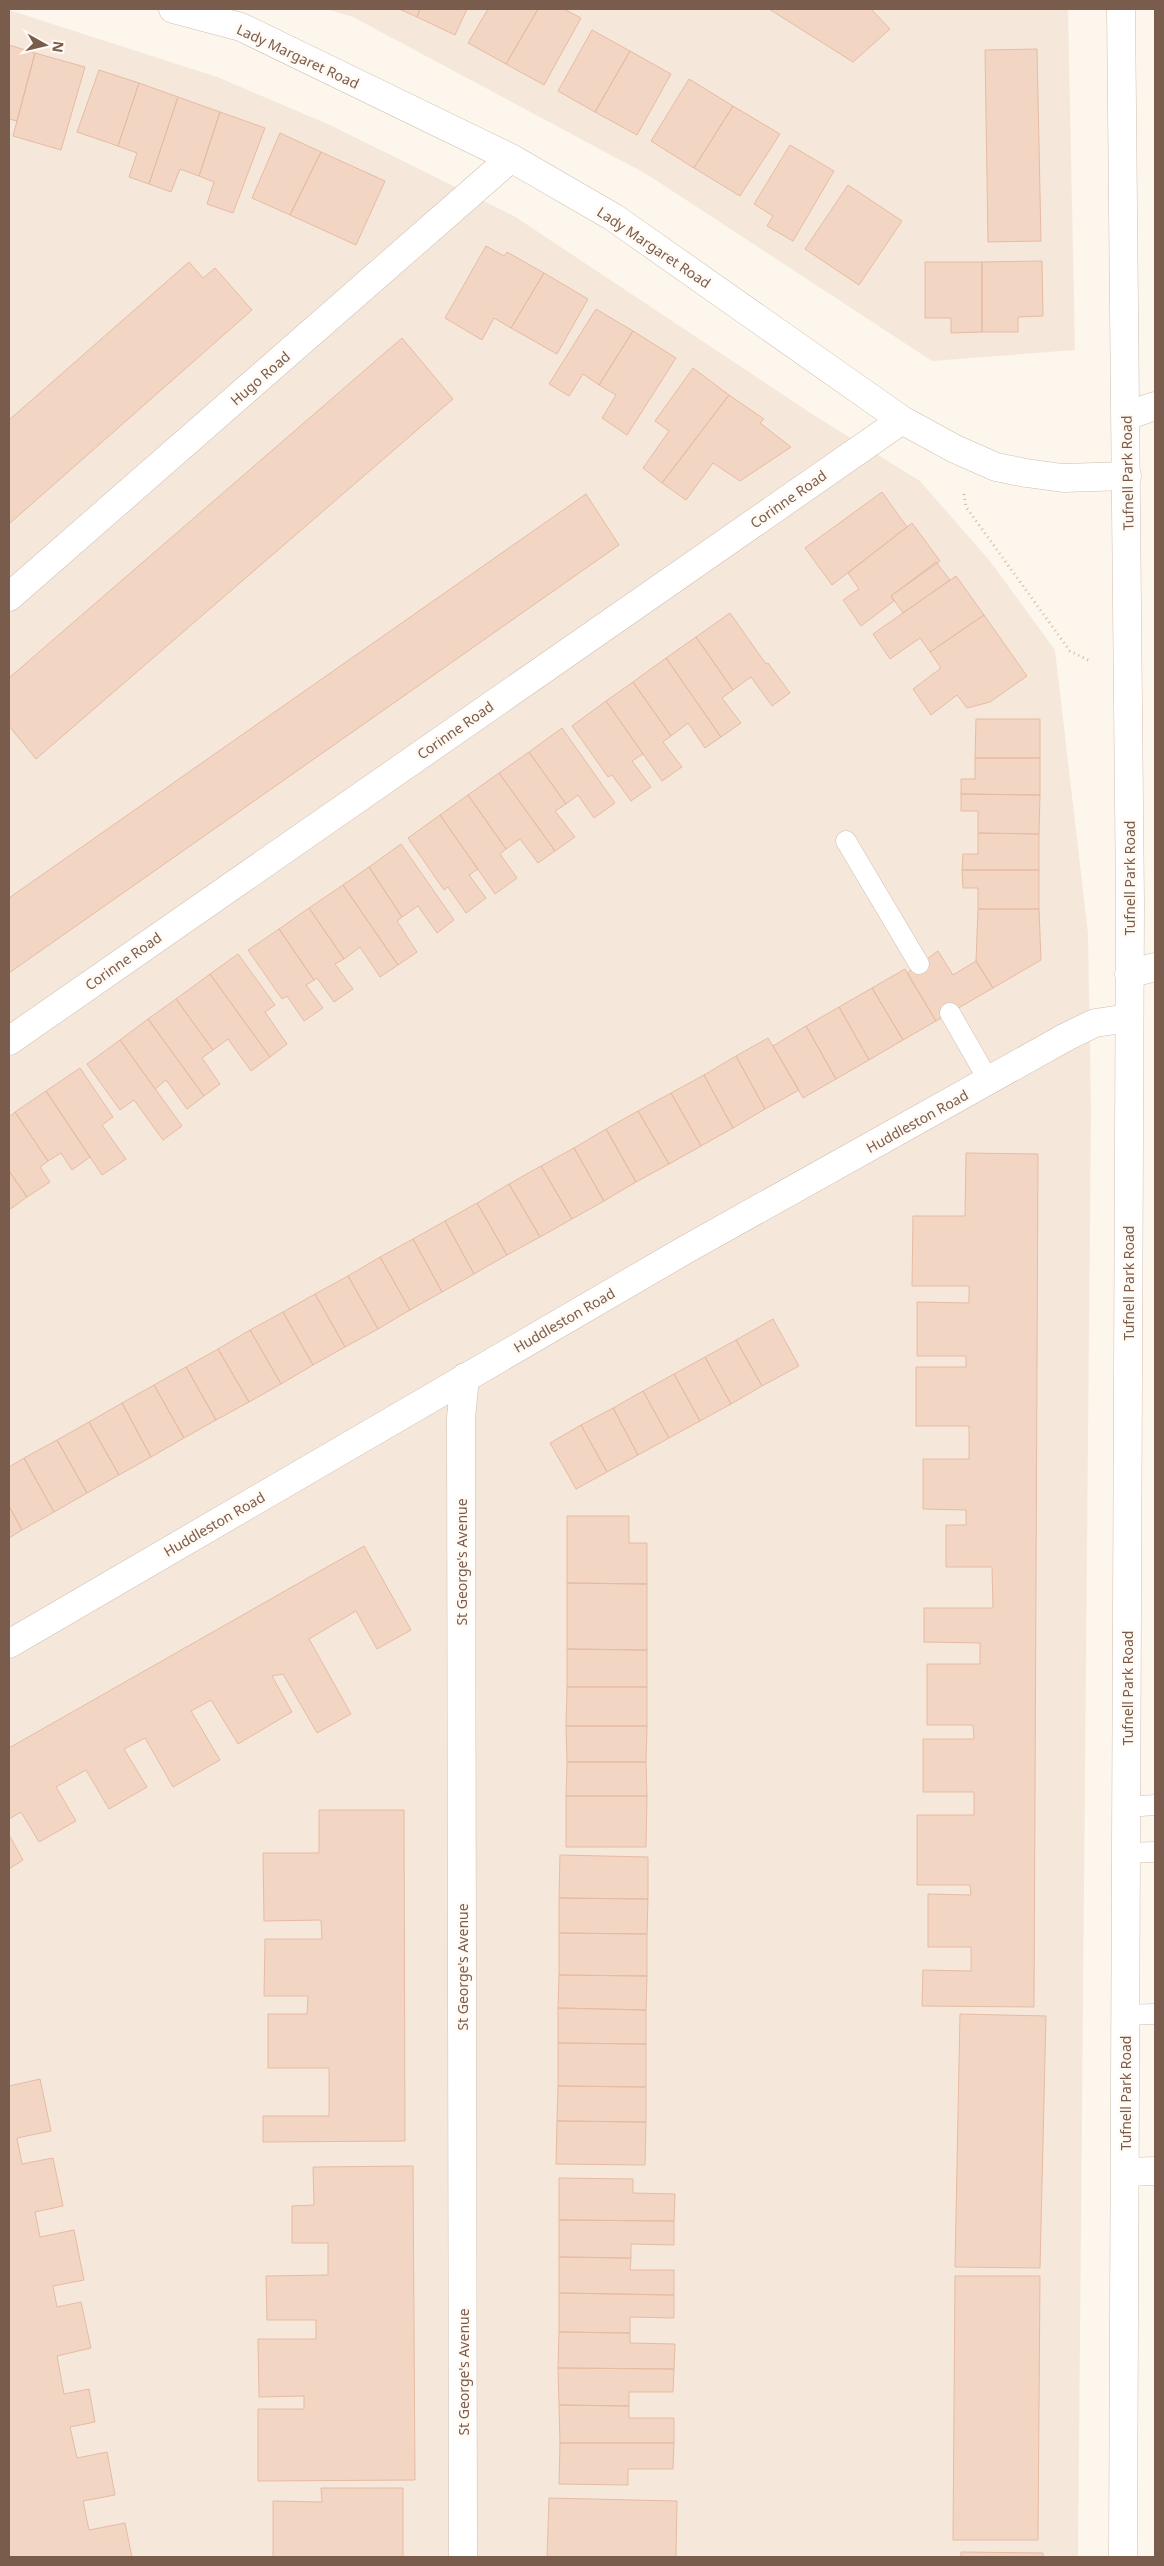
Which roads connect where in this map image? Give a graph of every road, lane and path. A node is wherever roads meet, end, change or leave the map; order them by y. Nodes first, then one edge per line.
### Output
1 (173, 9) edge
2 (1121, 9) edge
3 (511, 158) junction
4 (1155, 406) edge
5 (1126, 416) junction
6 (902, 420) junction
7 (955, 449) junction
8 (1127, 476) junction
9 (9, 597) edge
10 (1128, 678) junction
11 (846, 841) dead end
12 (919, 964) dead end
13 (1155, 967) edge
14 (1129, 974) junction
15 (950, 1013) dead end
16 (1129, 1018) junction
17 (9, 1041) edge
18 (989, 1081) junction
19 (465, 1377) junction
20 (9, 1644) edge
21 (1155, 1806) edge
22 (1126, 1807) junction
23 (1155, 1852) edge
24 (1126, 1853) junction
25 (1155, 2014) edge
26 (1125, 2015) junction
27 (1155, 2171) edge
28 (1126, 2172) junction
29 (463, 2557) edge
30 (1122, 2557) edge

1 - 3 street, Lady Margaret Road
2 - 5 street, Tufnell Park Road
3 - 6 street, Lady Margaret Road
3 - 9 street, Hugo Road
4 - 5 street
5 - 8 street, Tufnell Park Road
6 - 7 street, Lady Margaret Road
6 - 17 street, Corinne Road
7 - 8 street, Lady Margaret Road
7 - 10 path
8 - 10 street, Tufnell Park Road
10 - 14 street, Tufnell Park Road
11 - 12 lane
13 - 14 street
14 - 16 street, Tufnell Park Road
15 - 18 lane
16 - 18 street, Huddleston Road
16 - 22 street, Tufnell Park Road
18 - 19 street, Huddleston Road
19 - 20 street, Huddleston Road
19 - 29 street, St George's Avenue
21 - 22 lane
22 - 24 street, Tufnell Park Road
23 - 24 lane
24 - 26 street, Tufnell Park Road
25 - 26 lane
26 - 28 street, Tufnell Park Road
27 - 28 street
28 - 30 street, Tufnell Park Road

